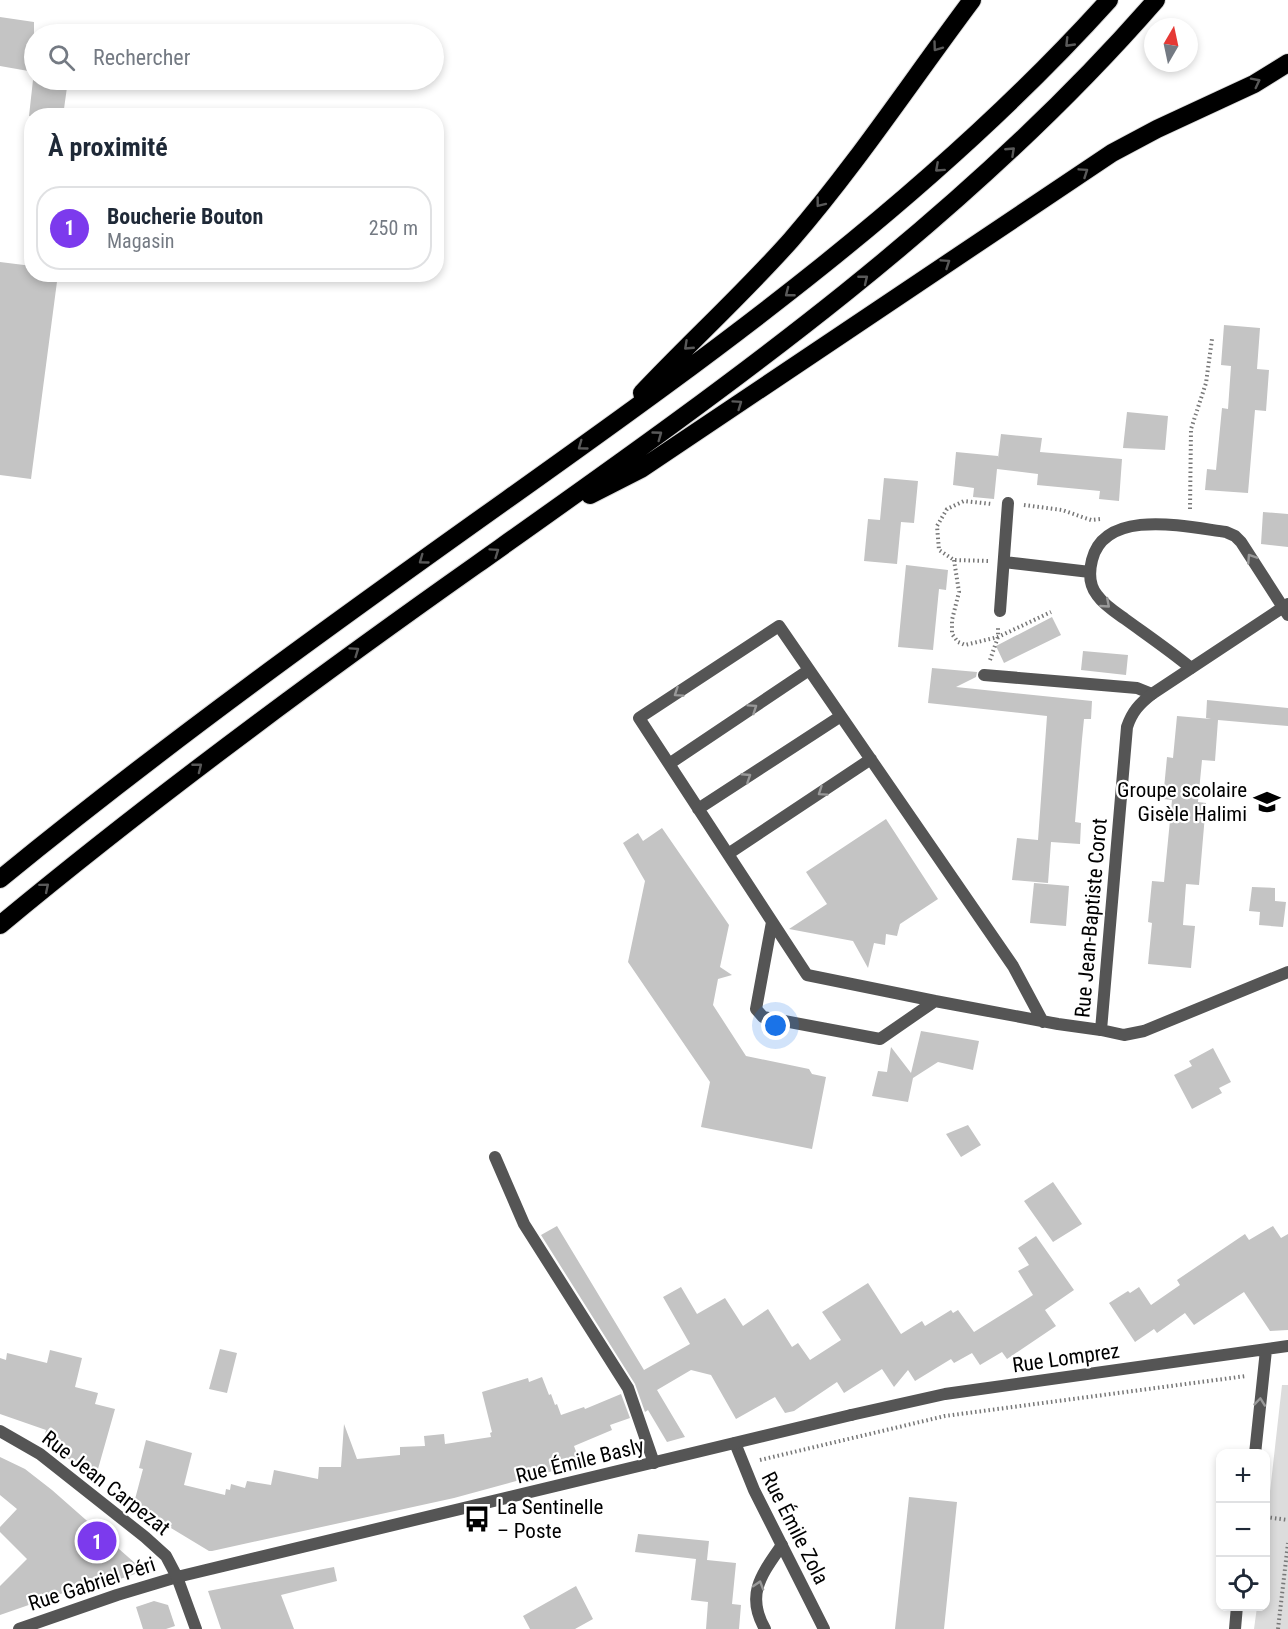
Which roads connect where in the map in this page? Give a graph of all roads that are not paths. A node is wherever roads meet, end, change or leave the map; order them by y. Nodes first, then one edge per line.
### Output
1 (972, 0) edge
2 (1109, 0) edge
3 (1156, 0) edge
4 (1288, 63) edge
5 (612, 425) junction
6 (1008, 503) road end
7 (543, 518) junction
8 (1004, 562) junction
9 (1090, 572) junction
10 (1286, 608) edge
11 (1000, 610) road end
12 (1191, 668) junction
13 (809, 670) junction
14 (984, 675) road end
15 (1152, 694) junction
16 (841, 716) junction
17 (871, 759) junction
18 (669, 764) junction
19 (698, 808) junction
20 (728, 855) junction
21 (0, 879) edge
22 (772, 922) junction
23 (0, 925) edge
24 (1288, 972) edge
25 (935, 1001) junction
26 (1043, 1022) junction
27 (1101, 1030) junction
28 (495, 1157) dead end
29 (1288, 1346) edge
30 (1266, 1350) junction
31 (851, 1415) joint
32 (0, 1431) edge
33 (735, 1443) junction
34 (1255, 1449) edge
35 (654, 1463) junction
36 (782, 1545) junction
37 (177, 1577) junction
38 (1237, 1611) edge
39 (19, 1629) edge
40 (196, 1629) edge
41 (765, 1629) edge
42 (824, 1629) edge
43 (1235, 1629) edge

1 -> 5 highway
2 -> 5 highway
7 -> 3 highway
7 -> 4 highway
5 -> 21 highway
6 - 8 street
23 -> 7 highway
8 - 9 street
8 - 11 street
10 -> 9 street
9 -> 12 street
10 - 12 street, Rue Jean-Baptiste Corot
12 - 15 street, Rue Jean-Baptiste Corot
13 - 16 street
18 -> 13 street
13 -> 18 street
14 - 15 street
15 - 27 street, Rue Jean-Baptiste Corot
16 - 17 street
19 -> 16 street
17 -> 20 street
17 - 26 street
18 - 19 street
19 - 20 street
20 - 22 street
22 - 25 street
22 - 25 street
24 - 27 street
25 - 26 street
26 - 27 street
28 - 35 street
29 - 30 street, Rue Lomprez
30 - 31 street, Rue Lomprez
34 -> 30 street
31 - 33 street, Rue Émile Basly
32 - 37 street, Rue Jean Carpezat
33 - 35 street, Rue Émile Basly
33 - 36 street, Rue Émile Zola
35 - 37 street, Rue Émile Basly
41 -> 36 street
36 - 42 street, Rue Émile Zola
37 - 39 street, Rue Gabriel Péri
37 - 40 street, Rue Jean Carpezat
38 - 43 street

